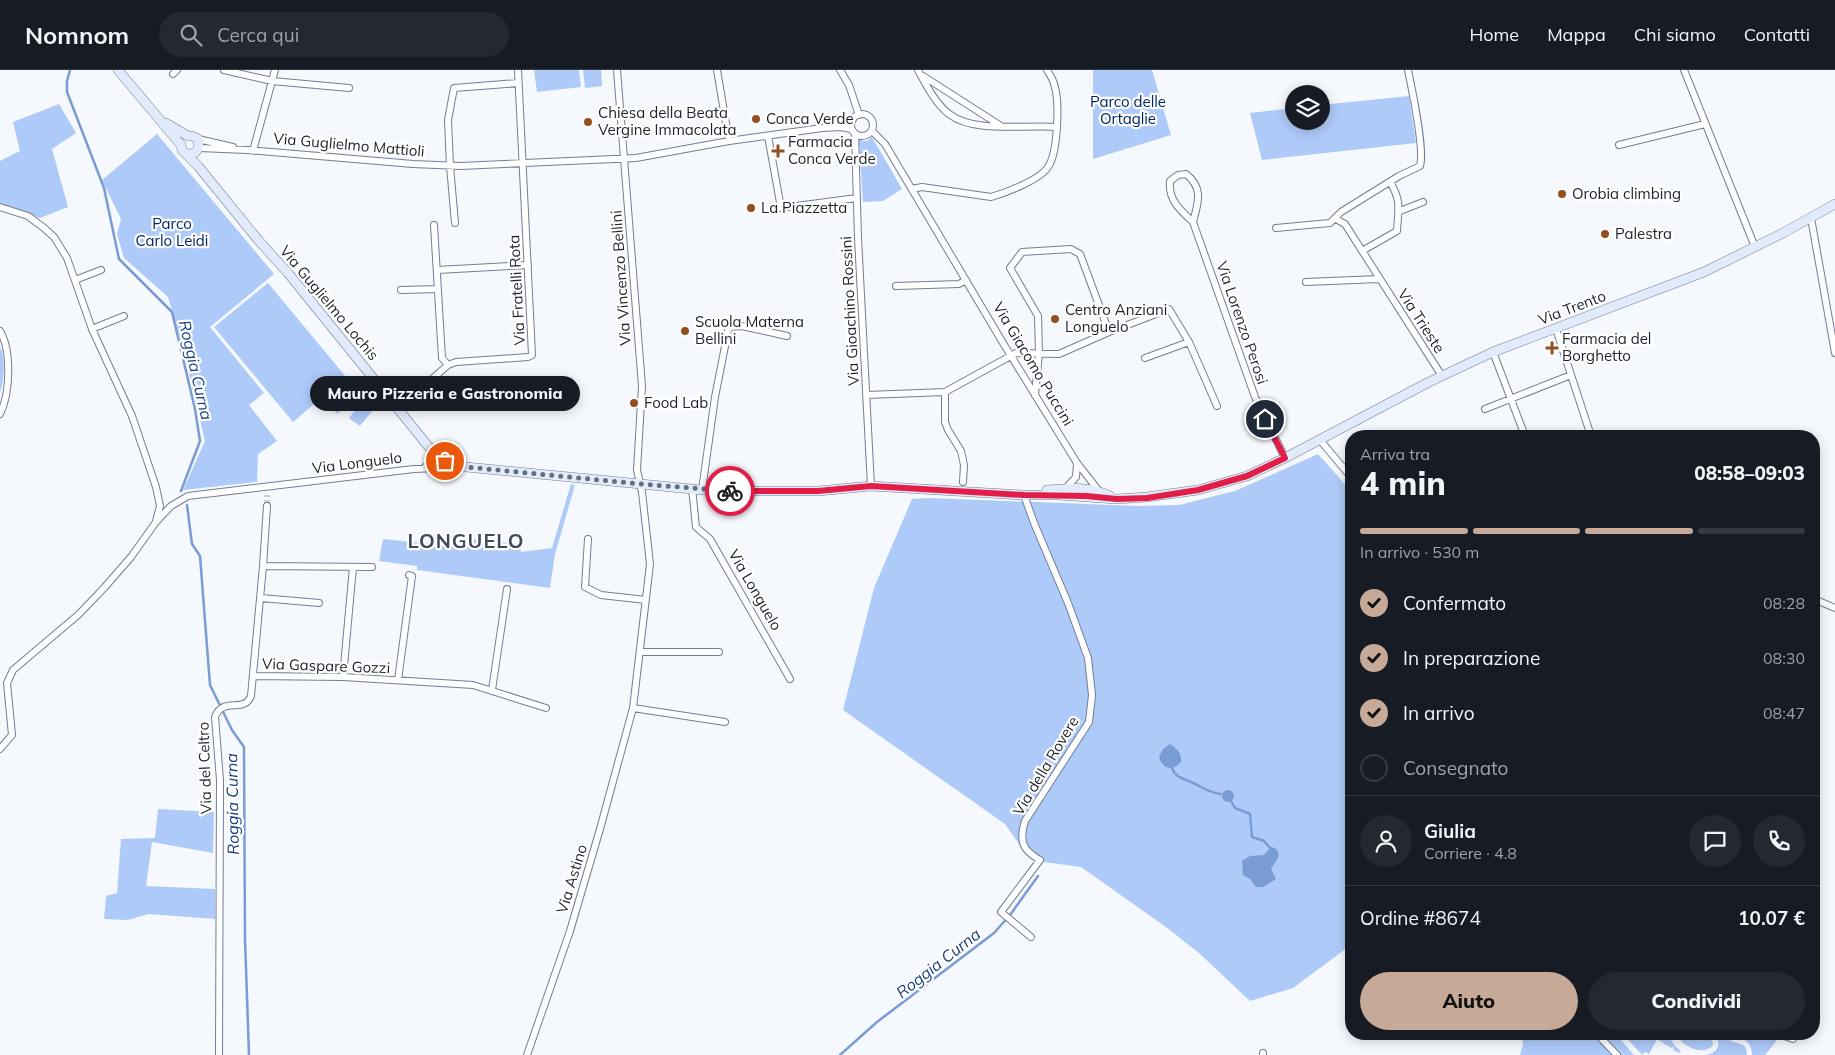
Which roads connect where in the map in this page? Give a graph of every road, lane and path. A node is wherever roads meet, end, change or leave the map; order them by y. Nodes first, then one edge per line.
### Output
1 (118, 70) edge
2 (224, 70) edge
3 (275, 70) edge
4 (518, 70) edge
5 (617, 70) edge
6 (718, 70) edge
7 (840, 70) edge
8 (1047, 70) edge
9 (1408, 70) edge
10 (1684, 70) edge
11 (919, 72) edge
12 (272, 82) junction
13 (518, 83) junction
14 (349, 88) dead end
15 (856, 117) junction
16 (159, 119) junction
17 (1705, 124) junction
18 (1000, 126) junction
19 (1057, 127) junction
20 (822, 128) junction
21 (872, 131) junction
22 (853, 132) junction
23 (188, 136) junction
24 (768, 136) junction
25 (198, 139) junction
26 (729, 141) junction
27 (181, 145) junction
28 (1619, 145) dead end
29 (197, 150) junction
30 (250, 150) junction
31 (186, 154) junction
32 (624, 159) junction
33 (523, 163) junction
34 (198, 166) junction
35 (450, 166) junction
36 (1390, 182) junction
37 (912, 189) junction
38 (857, 198) junction
39 (1423, 202) dead end
40 (1835, 204) edge
41 (0, 207) edge
42 (1400, 211) junction
43 (1812, 218) junction
44 (1336, 219) junction
45 (1193, 222) junction
46 (455, 223) dead end
47 (434, 225) dead end
48 (1276, 228) dead end
49 (1755, 247) junction
50 (1362, 251) junction
51 (528, 264) junction
52 (101, 270) dead end
53 (437, 270) junction
54 (1380, 279) junction
55 (74, 280) junction
56 (966, 280) junction
57 (1306, 282) dead end
58 (896, 286) dead end
59 (438, 289) junction
60 (401, 290) dead end
61 (124, 316) dead end
62 (92, 329) junction
63 (1556, 329) junction
64 (0, 331) edge
65 (1109, 332) junction
66 (787, 336) dead end
67 (1189, 342) junction
68 (1493, 352) junction
69 (1835, 353) edge
70 (1039, 354) junction
71 (1011, 356) junction
72 (1145, 358) dead end
73 (448, 365) junction
74 (1571, 375) junction
75 (1442, 376) junction
76 (944, 392) junction
77 (867, 395) junction
78 (1035, 395) junction
79 (1511, 399) junction
80 (1217, 406) dead end
81 (399, 408) junction
82 (1486, 409) dead end
83 (0, 414) edge
84 (1523, 430) edge
85 (1589, 430) edge
86 (1320, 440) junction
87 (428, 446) junction
88 (1285, 458) junction
89 (1077, 463) junction
90 (466, 467) junction
91 (414, 469) junction
92 (1345, 470) edge
93 (963, 482) dead end
94 (641, 484) junction
95 (871, 486) junction
96 (692, 488) junction
97 (1067, 488) junction
98 (702, 490) junction
99 (1099, 491) junction
100 (999, 494) junction
101 (1024, 495) junction
102 (1043, 495) junction
103 (1117, 499) junction
104 (267, 506) tunnel mouth
105 (156, 522) junction
106 (588, 539) dead end
107 (264, 566) junction
108 (353, 567) junction
109 (372, 568) dead end
110 (411, 576) dead end
111 (507, 589) dead end
112 (261, 598) junction
113 (646, 600) junction
114 (1820, 602) edge
115 (319, 603) dead end
116 (1835, 608) edge
117 (640, 652) junction
118 (719, 652) dead end
119 (253, 676) junction
120 (342, 677) junction
121 (790, 679) dead end
122 (398, 680) junction
123 (492, 690) junction
124 (546, 708) dead end
125 (633, 708) junction
126 (725, 722) dead end
127 (0, 749) edge
128 (1031, 937) dead end
129 (1603, 1040) edge
130 (219, 1055) edge
131 (527, 1055) edge
132 (1617, 1055) edge

1 - 16 street, Via Guglielmo Lochis
2 - 12 street
3 - 12 street
4 - 13 street, Via Fratelli Rota
5 - 32 street, Via Vincenzo Bellini
6 - 26 street
7 - 15 street
8 - 19 street
9 - 36 street
10 - 17 street
11 - 18 street
11 - 18 street
12 - 14 street
12 - 30 street
13 - 33 street, Via Fratelli Rota
13 - 35 street
15 - 20 street, Via Guglielmo Mattioli
15 - 21 street, Via Giacomo Puccini
15 - 22 street
16 - 23 street, Via Guglielmo Mattioli
16 - 27 street, Via Guglielmo Lochis
17 - 28 street
17 - 49 street
18 - 19 street
19 - 37 street
20 - 22 street, Via Guglielmo Mattioli
20 - 24 street, Via Guglielmo Mattioli
21 - 22 street
21 - 37 street, Via Giacomo Puccini
22 - 38 street, Via Gioachino Rossini
23 - 25 street, Via Guglielmo Mattioli
23 - 27 street
24 - 26 street, Via Guglielmo Mattioli
24 - 38 street
25 - 29 street
25 - 30 street, Via Guglielmo Mattioli
26 - 32 street, Via Guglielmo Mattioli
27 - 31 street, Via Guglielmo Lochis
29 - 30 street, Via Guglielmo Mattioli
29 - 31 street, Via Guglielmo Mattioli
29 - 34 street
30 - 35 street, Via Guglielmo Mattioli
31 - 34 street, Via Guglielmo Lochis
32 - 33 street, Via Guglielmo Mattioli
32 - 94 street, Via Vincenzo Bellini
33 - 35 street, Via Guglielmo Mattioli
33 - 51 street, Via Fratelli Rota
34 - 81 street, Via Guglielmo Lochis
35 - 46 street
36 - 42 street
36 - 44 street
37 - 56 street, Via Giacomo Puccini
38 - 77 street, Via Gioachino Rossini
39 - 42 street
40 - 43 street, Via Trento
41 - 55 street
42 - 50 street
43 - 49 street, Via Trento
43 - 69 street
44 - 48 street
44 - 50 street, Via Trieste
45 - 45 street, Via Lorenzo Perosi
45 - 88 street, Via Lorenzo Perosi
47 - 53 street
49 - 63 street, Via Trento
50 - 54 street, Via Trieste
51 - 53 street
51 - 73 street, Via Fratelli Rota
52 - 55 street
53 - 59 street
54 - 57 street, Via Trieste
54 - 75 street, Via Trieste
55 - 62 street
56 - 58 street
56 - 71 street, Via Giacomo Puccini
59 - 60 street
59 - 73 street
61 - 62 street
62 - 105 street
63 - 68 street, Via Trento
63 - 74 street
64 - 83 street
65 - 67 street
65 - 70 street
65 - 70 street
66 - 98 street
67 - 72 street
67 - 80 street
68 - 75 street, Via Trento
68 - 79 street
70 - 71 street
70 - 78 street
71 - 76 street
71 - 78 street, Via Giacomo Puccini
73 - 81 street
74 - 79 street
74 - 85 street
75 - 86 street, Via Trento
76 - 77 street
76 - 93 street
77 - 95 street, Via Gioachino Rossini
78 - 89 street, Via Giacomo Puccini
79 - 82 street
79 - 84 street
81 - 87 street, Via Guglielmo Lochis
86 - 88 street, Via Longuelo
86 - 92 street
87 - 90 street, Via Guglielmo Lochis
87 - 91 street
88 - 103 street, Via Longuelo
89 - 97 street
89 - 99 street, Via Giacomo Puccini
90 - 91 street, Via Longuelo
90 - 94 street, Via Longuelo
91 - 105 street, Via Longuelo
94 - 96 street, Via Longuelo
94 - 113 street, Via Astino
95 - 98 street, Via Longuelo
95 - 100 street, Via Longuelo
96 - 98 street, Via Longuelo
96 - 121 street, Via Longuelo
97 - 99 street, Via Longuelo
97 - 100 street, Via Longuelo
97 - 102 street
99 - 103 street, Via Giacomo Puccini
100 - 101 street, Via Longuelo
101 - 102 street, Via Longuelo
101 - 128 street, Via della Rovere
102 - 103 street, Via Longuelo
104 - 107 street, Via del Celtro
105 - 127 street, Via Longuelo
106 - 113 street
107 - 108 street
107 - 112 street, Via del Celtro
108 - 109 street
108 - 120 street
110 - 122 street, Via Gaspare Gozzi
111 - 123 street
112 - 115 street
112 - 119 street, Via del Celtro
113 - 117 street, Via Astino
114 - 116 street
117 - 118 street
117 - 125 street, Via Astino
119 - 120 street, Via Gaspare Gozzi
119 - 130 street, Via del Celtro
120 - 122 street, Via Gaspare Gozzi
122 - 123 street, Via Gaspare Gozzi
123 - 124 street, Via Gaspare Gozzi
125 - 126 street
125 - 131 street, Via Astino
129 - 132 street

